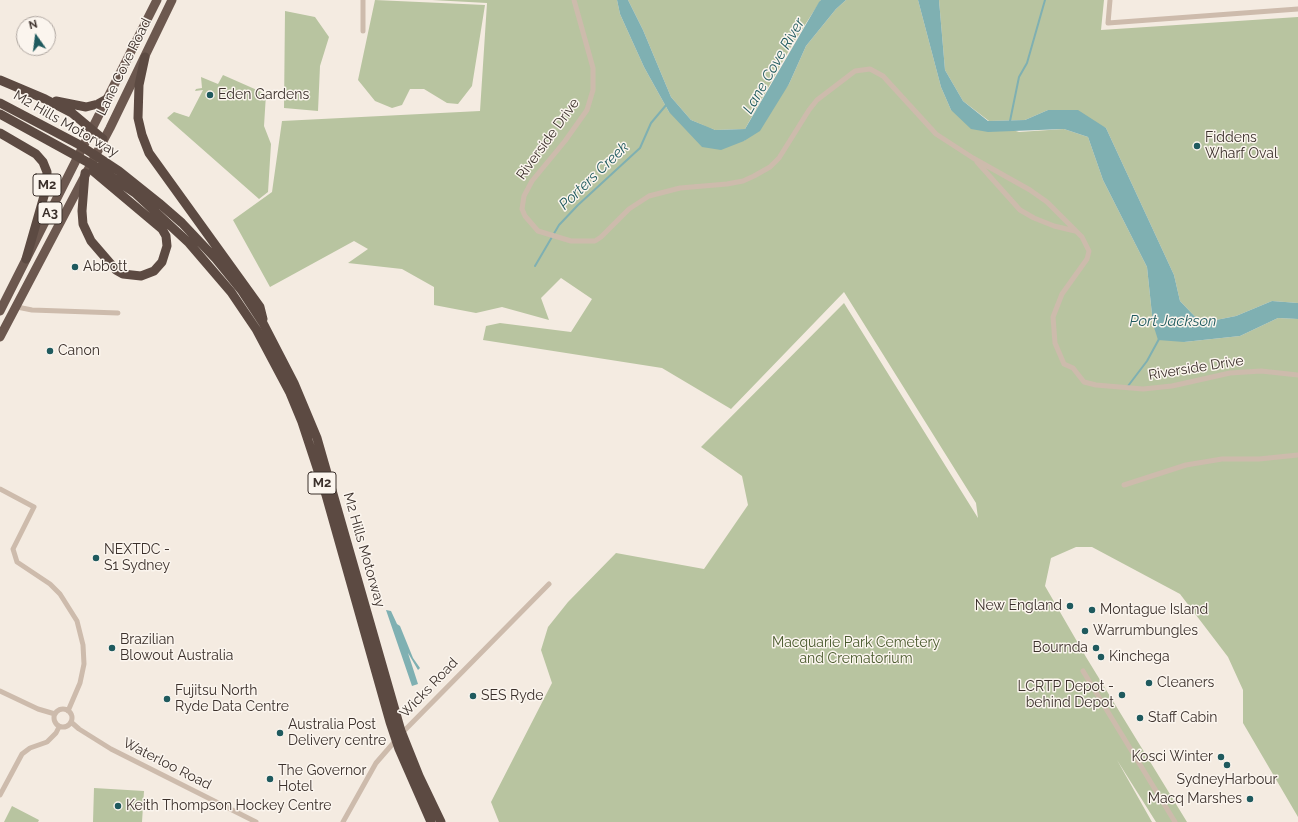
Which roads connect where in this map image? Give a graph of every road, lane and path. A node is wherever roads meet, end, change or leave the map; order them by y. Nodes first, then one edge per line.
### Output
1 (157, 0) edge
2 (172, 0) edge
3 (363, 0) edge
4 (574, 0) edge
5 (1110, 0) edge
6 (1298, 9) edge
7 (363, 31) dead end
8 (145, 56) junction
9 (0, 80) edge
10 (45, 99) junction
11 (107, 99) junction
12 (0, 103) edge
13 (0, 114) edge
14 (92, 130) junction
15 (0, 133) edge
16 (101, 143) junction
17 (78, 156) junction
18 (973, 158) junction
19 (85, 173) junction
20 (1075, 231) junction
21 (26, 259) junction
22 (6, 301) junction
23 (17, 307) junction
24 (0, 311) edge
25 (118, 313) dead end
26 (263, 323) junction
27 (0, 338) edge
28 (1298, 375) edge
29 (1298, 455) edge
30 (1124, 485) dead end
31 (0, 489) edge
32 (549, 584) dead end
33 (1083, 671) dead end
34 (0, 691) edge
35 (68, 711) junction
36 (55, 714) junction
37 (393, 718) junction
38 (72, 722) junction
39 (58, 727) junction
40 (402, 746) junction
41 (0, 795) edge
42 (433, 808) junction
43 (256, 822) edge
44 (343, 822) edge
45 (431, 822) edge
46 (441, 822) edge
47 (447, 822) edge
48 (1175, 822) edge

1 - 11 highway, Lane Cove Road / A3
2 - 8 highway, Lane Cove Road / A3
3 - 7 street
4 - 18 street, Riverside Drive
5 - 6 street
8 - 16 highway, Lane Cove Road / A3
8 - 26 highway, M2
9 - 10 highway
10 - 11 highway
10 - 14 highway
11 - 14 highway, Lane Cove Road / A3
12 - 26 highway, M2 Hills Motorway / M2
13 - 17 highway, M2 Hills Motorway / M2
14 - 16 highway
14 - 21 highway, Lane Cove Road / A3
15 - 21 highway, M2
16 - 19 highway, Lane Cove Road / A3
17 - 19 highway, M2
17 - 37 highway, M2 Hills Motorway / M2
18 - 20 street, Riverside Drive
18 - 20 street, Riverside Drive
19 - 23 highway, Lane Cove Road / A3
20 - 28 street, Riverside Drive
21 - 22 highway, Lane Cove Road / A3
22 - 23 highway
22 - 24 highway, Lane Cove Road / A3
23 - 25 street
23 - 27 highway, Lane Cove Road / A3
26 - 37 highway, M2 Hills Motorway / M2
29 - 30 street
31 - 35 street
32 - 44 street, Wicks Road
33 - 48 street
34 - 36 street
35 - 36 street
35 - 38 street
36 - 39 street
37 - 40 highway, M2 Hills Motorway / M2
38 - 39 street
38 - 43 street, Waterloo Road
39 - 41 street
40 - 42 highway, M2 Hills Motorway / M2
40 - 45 highway, M2 Hills Motorway / M2
42 - 46 highway, M2 Hills Motorway / M2
42 - 47 highway

